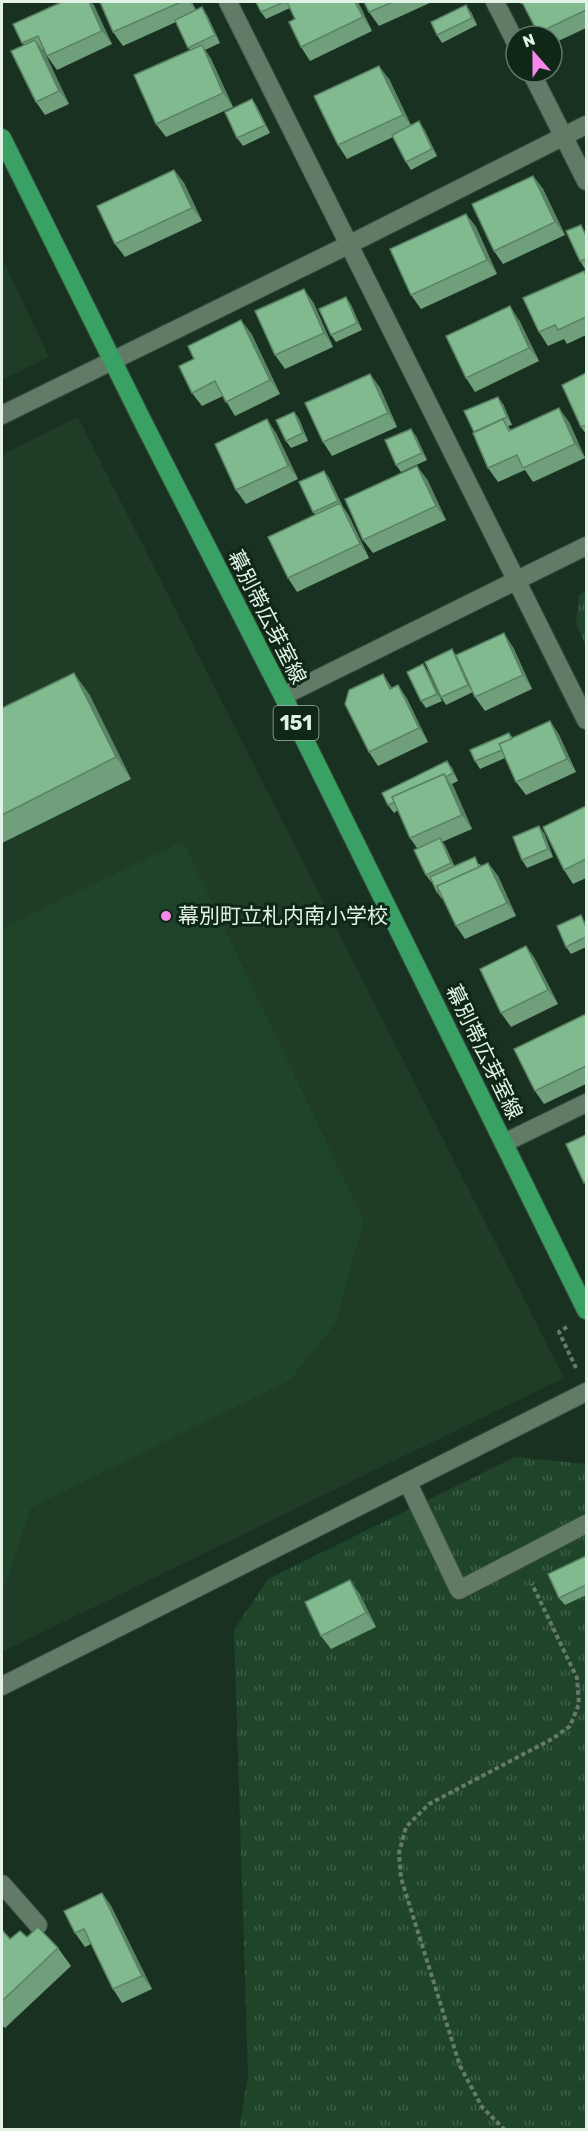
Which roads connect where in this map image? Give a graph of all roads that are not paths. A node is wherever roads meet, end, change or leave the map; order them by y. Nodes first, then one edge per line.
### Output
1 (228, 2) edge
2 (495, 2) edge
3 (506, 24) edge
4 (537, 84) edge
5 (586, 125) edge
6 (564, 136) junction
7 (2, 138) edge
8 (586, 181) edge
9 (350, 244) junction
10 (113, 360) junction
11 (2, 414) edge
12 (586, 546) edge
13 (517, 581) junction
14 (283, 696) junction
15 (586, 720) edge
16 (586, 1103) edge
17 (504, 1143) junction
18 (586, 1310) edge
19 (586, 1392) edge
20 (408, 1483) junction
21 (586, 1524) edge
22 (2, 1686) edge
23 (2, 1884) edge
24 (38, 1925) edge

1 - 9 street
2 - 3 street
4 - 6 street
5 - 6 street
6 - 8 street
6 - 9 street
7 - 10 main road, 幕別帯広芽室線 / 151
9 - 10 street
9 - 13 street
10 - 11 street
10 - 14 main road, 幕別帯広芽室線 / 151
12 - 13 street
13 - 14 street
13 - 15 street
14 - 17 main road, 幕別帯広芽室線 / 151
16 - 17 street
17 - 18 main road, 幕別帯広芽室線 / 151
19 - 20 street
20 - 21 street
20 - 22 street
23 - 24 street

